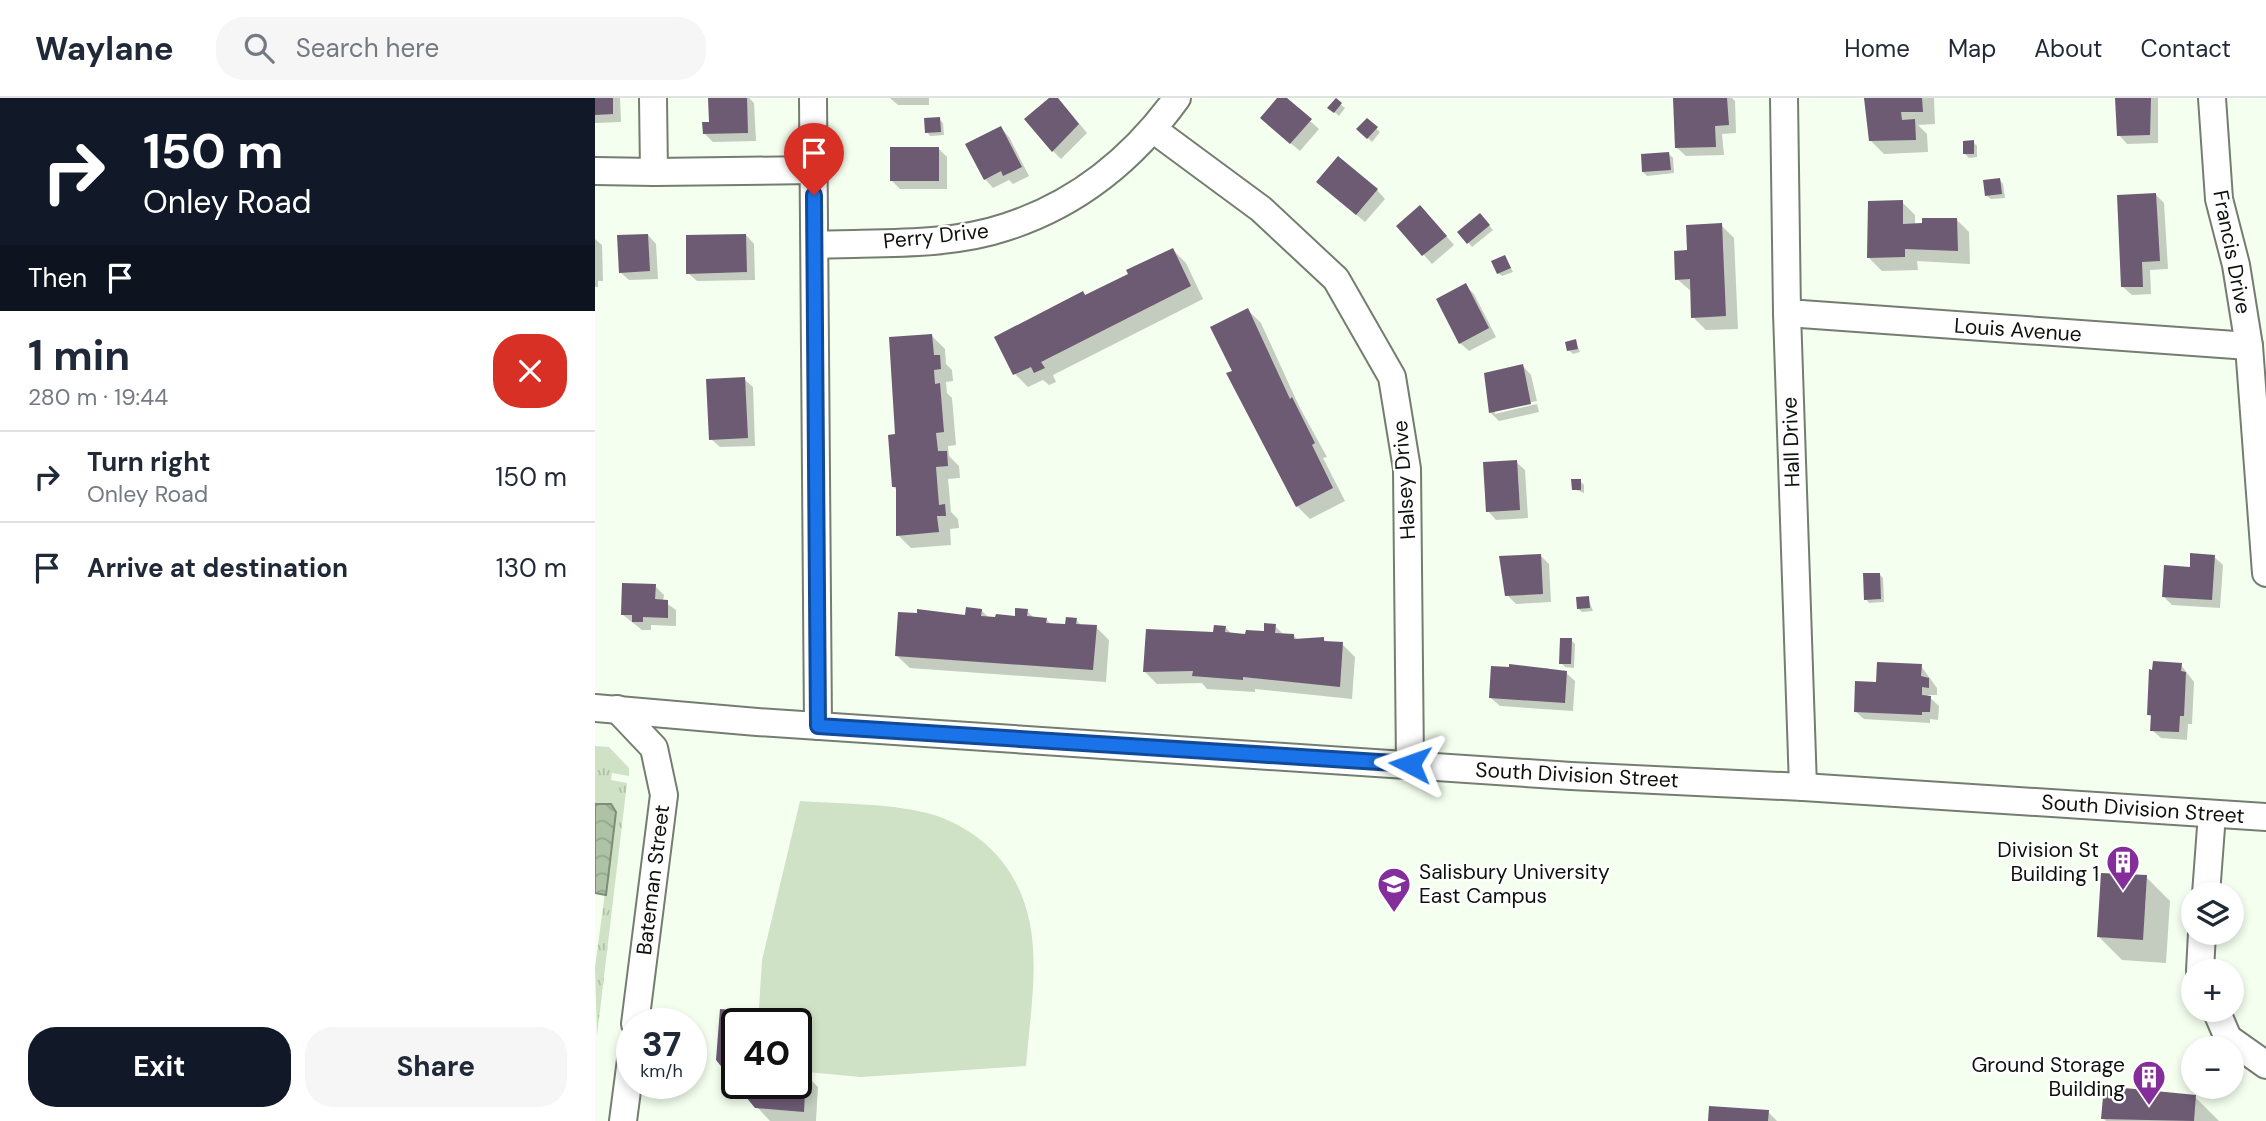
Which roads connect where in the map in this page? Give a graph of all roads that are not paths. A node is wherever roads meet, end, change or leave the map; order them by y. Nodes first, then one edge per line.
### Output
1 (653, 98) edge
2 (813, 98) edge
3 (1177, 98) edge
4 (1784, 98) edge
5 (2212, 98) edge
6 (1154, 130) junction
7 (814, 170) junction
8 (595, 171) edge
9 (655, 172) junction
10 (815, 245) junction
11 (1787, 313) junction
12 (2249, 346) junction
13 (2266, 573) edge
14 (606, 709) edge
15 (818, 726) junction
16 (1410, 764) junction
17 (1803, 787) junction
18 (2212, 814) junction
19 (2266, 817) edge
20 (2207, 882) edge
21 (637, 1008) edge
22 (2221, 1022) edge
23 (2266, 1065) edge
24 (626, 1099) edge
25 (623, 1121) edge

1 - 9 street
2 - 7 street
3 - 6 street, Perry Drive
4 - 11 street, Hall Drive
5 - 12 street, Francis Drive
6 - 10 street, Perry Drive
6 - 16 street, Halsey Drive
7 - 9 street
7 - 10 street
8 - 9 street
10 - 15 street
11 - 12 street, Louis Avenue
11 - 17 street, Hall Drive
12 - 13 street, Francis Drive
14 - 15 street, South Division Street
14 - 21 street, Bateman Street
15 - 16 street, South Division Street
16 - 17 street, South Division Street
17 - 18 street, South Division Street
18 - 19 street, South Division Street
18 - 20 street
22 - 23 street
24 - 25 street

